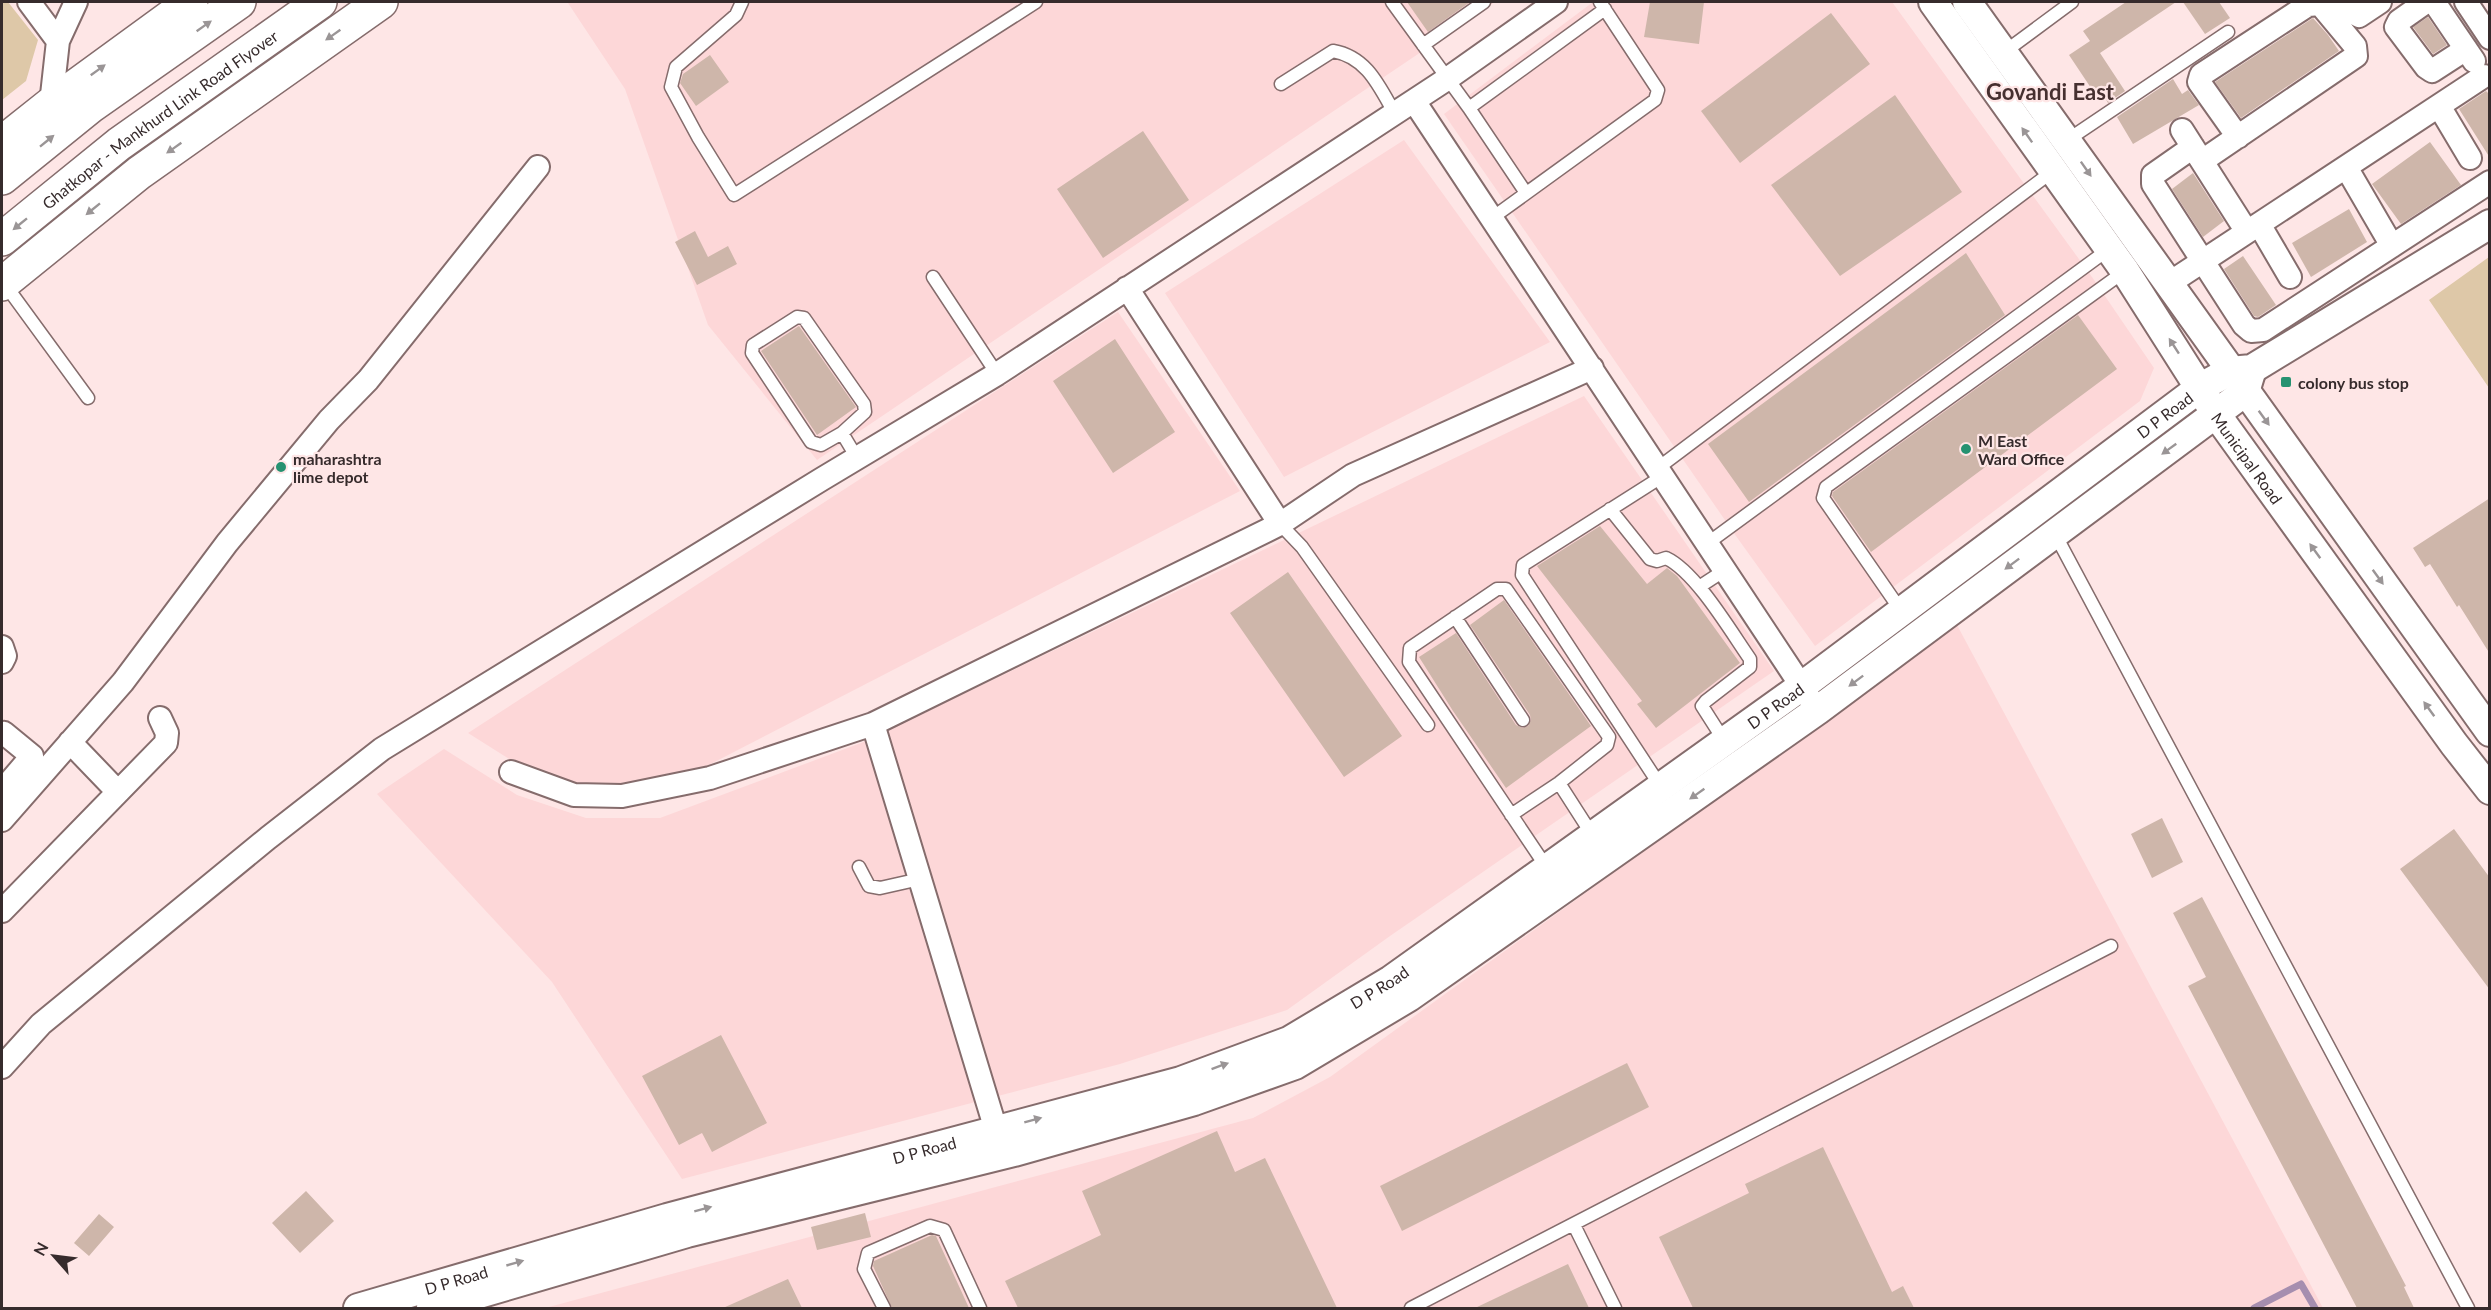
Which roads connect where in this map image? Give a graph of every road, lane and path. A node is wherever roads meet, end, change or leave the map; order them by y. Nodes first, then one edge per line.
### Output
1 (29, 2) edge
2 (76, 2) edge
3 (191, 2) edge
4 (238, 2) edge
5 (320, 2) edge
6 (381, 2) edge
7 (742, 2) edge
8 (1036, 2) edge
9 (1392, 2) edge
10 (1484, 2) edge
11 (1556, 2) edge
12 (1933, 2) edge
13 (1967, 2) edge
14 (2072, 2) edge
15 (2344, 2) edge
16 (2380, 2) edge
17 (2426, 2) edge
18 (2434, 2) edge
19 (2466, 2) edge
20 (1602, 5) edge
21 (2228, 32) dead end
22 (2490, 38) edge
23 (58, 41) junction
24 (1423, 45) junction
25 (2466, 49) junction
26 (2004, 53) junction
27 (1447, 79) junction
28 (2487, 80) edge
29 (1281, 84) dead end
30 (1414, 101) junction
31 (51, 104) junction
32 (2439, 106) junction
33 (1469, 108) junction
34 (1395, 114) junction
35 (2238, 137) junction
36 (2066, 141) junction
37 (2, 144) edge
38 (2192, 146) junction
39 (2470, 159) dead end
40 (538, 167) dead end
41 (2346, 167) junction
42 (2053, 171) junction
43 (2, 178) edge
44 (2490, 182) edge
45 (1526, 193) junction
46 (1492, 218) junction
47 (2490, 224) edge
48 (2253, 228) junction
49 (2, 238) edge
50 (2392, 246) junction
51 (2131, 260) junction
52 (2204, 261) junction
53 (933, 277) dead end
54 (2290, 277) dead end
55 (3, 283) edge
56 (2168, 284) junction
57 (1128, 288) junction
58 (1592, 368) junction
59 (997, 374) junction
60 (2242, 377) junction
61 (2201, 387) junction
62 (88, 398) dead end
63 (2216, 414) junction
64 (842, 433) junction
65 (857, 458) junction
66 (1660, 472) junction
67 (1610, 509) junction
68 (1280, 524) junction
69 (2054, 533) junction
70 (1708, 543) junction
71 (1725, 570) junction
72 (1699, 587) junction
73 (1902, 612) junction
74 (1455, 617) junction
75 (2, 647) edge
76 (2, 662) edge
77 (1802, 686) junction
78 (1818, 710) junction
79 (160, 718) dead end
80 (1523, 720) dead end
81 (873, 724) junction
82 (1428, 725) dead end
83 (2488, 727) edge
84 (2, 734) edge
85 (70, 742) junction
86 (1725, 742) junction
87 (2458, 749) junction
88 (40, 762) junction
89 (511, 772) dead end
90 (1559, 783) junction
91 (1661, 788) junction
92 (2490, 790) edge
93 (2, 791) edge
94 (118, 792) junction
95 (1511, 815) junction
96 (2, 820) edge
97 (1593, 836) junction
98 (859, 867) dead end
99 (1547, 868) junction
100 (920, 879) junction
101 (2, 911) edge
102 (2110, 946) dead end
103 (1414, 979) junction
104 (1260, 1065) junction
105 (2, 1067) edge
106 (996, 1130) junction
107 (928, 1161) junction
108 (1574, 1225) junction
109 (670, 1228) junction
110 (358, 1308) edge
111 (431, 1308) edge
112 (884, 1308) edge
113 (980, 1308) edge
114 (1411, 1308) edge
115 (1615, 1308) edge
116 (2468, 1308) edge

1 - 23 street
2 - 23 street
31 -> 3 highway
43 -> 4 highway
5 -> 49 highway, Ghatkopar - Mankhurd Link Road Flyover
6 -> 55 highway
7 - 8 lane
9 - 24 lane
10 - 24 lane
11 - 27 street
42 -> 12 street, Municipal Road
13 - 26 street, Municipal Road
14 - 26 lane
15 - 16 street
17 - 25 street
18 - 25 street
19 - 22 street
20 - 33 lane
20 - 45 lane
21 - 36 lane
23 - 31 street
24 - 27 lane
25 - 28 street
26 - 36 street, Municipal Road
27 - 30 street
27 - 33 lane
28 - 32 street
29 - 34 lane
30 - 34 street
30 - 46 street
31 - 37 highway
32 - 39 street
32 - 41 street
33 - 45 lane
34 - 57 street
35 - 35 street
35 - 38 street
36 -> 51 street, Municipal Road
38 - 48 street
38 - 52 street
40 - 85 street
41 - 48 street
41 - 50 street
42 - 51 street, Municipal Road
42 - 66 lane
44 - 50 street
45 - 46 lane
46 - 58 street
47 - 60 street, D P Road
48 - 52 street
48 - 54 street
50 - 52 street
51 - 56 street, Municipal Road
61 -> 51 street, Municipal Road
51 - 70 lane
51 - 73 lane
52 - 56 street
53 - 59 lane
55 - 62 lane
56 - 60 street, Municipal Road
57 - 59 street
57 - 68 street
58 - 66 street
58 - 68 street
59 - 65 street
60 - 61 street, D P Road
60 - 63 street, D P Road
60 -> 83 street, Municipal Road
61 - 63 street, Municipal Road
61 - 73 street, D P Road
63 -> 69 street, D P Road
87 -> 63 street, Municipal Road
64 - 64 lane
64 - 65 lane
65 - 105 street
66 - 67 lane
66 - 70 street
67 - 72 lane
67 - 91 lane
68 - 81 street
68 - 82 lane
69 -> 78 street, D P Road
69 - 116 lane
70 - 71 street
71 - 72 lane
71 - 77 street
72 - 86 lane
73 - 77 street, D P Road
74 - 80 lane
74 - 90 lane
74 - 95 lane
75 - 76 street
77 - 78 street
77 - 86 street, D P Road
78 -> 103 street, D P Road
79 - 94 street
81 - 89 street
81 - 100 street
83 - 87 street
84 - 88 street
85 - 88 street
85 - 94 street
86 - 91 street, D P Road
87 - 92 street, Municipal Road
88 - 93 street
88 - 96 street
90 - 95 lane
90 - 97 lane
91 - 97 street, D P Road
94 - 101 street
95 - 99 lane
97 - 99 street, D P Road
98 - 100 lane
99 - 103 street, D P Road
100 - 106 street
102 - 108 lane
103 - 104 street, D P Road
106 -> 104 street, D P Road
104 - 107 street, D P Road
106 - 107 street, D P Road
107 - 109 street, D P Road
108 - 114 lane
108 - 115 lane
110 -> 109 street, D P Road
109 - 111 street, D P Road
112 - 113 lane

